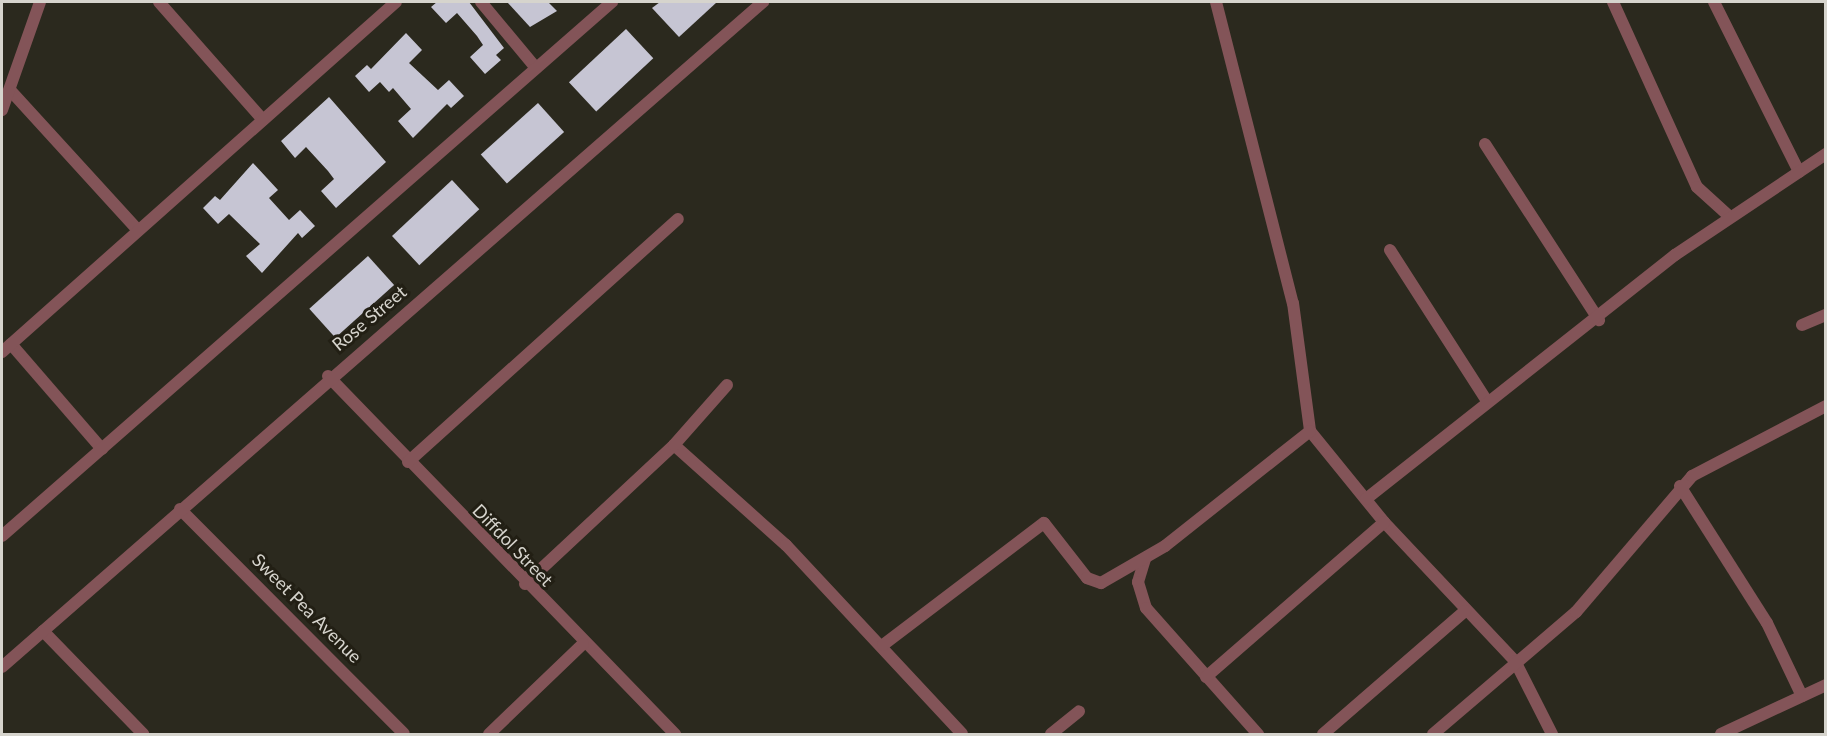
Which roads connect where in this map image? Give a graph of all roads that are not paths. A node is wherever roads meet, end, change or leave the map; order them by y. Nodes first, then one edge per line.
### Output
1 (40, 2) edge
2 (159, 2) edge
3 (481, 2) edge
4 (612, 2) edge
5 (763, 2) edge
6 (1216, 2) edge
7 (1613, 2) edge
8 (1714, 2) edge
9 (390, 3) edge
10 (536, 68) junction
11 (10, 90) junction
12 (2, 110) edge
13 (263, 120) junction
14 (1485, 144) dead end
15 (1826, 154) edge
16 (1799, 172) junction
17 (1729, 216) junction
18 (678, 219) dead end
19 (137, 229) junction
20 (1390, 250) dead end
21 (1826, 315) edge
22 (1599, 320) junction
23 (1802, 324) dead end
24 (6, 348) edge
25 (328, 376) junction
26 (728, 385) dead end
27 (1487, 401) junction
28 (1826, 406) edge
29 (1310, 431) junction
30 (674, 445) junction
31 (102, 449) junction
32 (408, 462) junction
33 (1680, 486) junction
34 (1366, 499) junction
35 (180, 509) junction
36 (1384, 522) junction
37 (2, 536) edge
38 (1145, 559) junction
39 (525, 584) junction
40 (1465, 611) junction
41 (43, 631) junction
42 (583, 644) junction
43 (883, 645) junction
44 (1515, 661) junction
45 (2, 667) edge
46 (1206, 677) junction
47 (1826, 685) edge
48 (1802, 696) junction
49 (1079, 711) dead end
50 (143, 735) edge
51 (404, 735) edge
52 (489, 735) edge
53 (675, 735) edge
54 (962, 735) edge
55 (1052, 735) edge
56 (1258, 735) edge
57 (1323, 735) edge
58 (1433, 735) edge
59 (1552, 735) edge
60 (1721, 735) edge

1 - 11 street
2 - 13 street
3 - 10 street
4 - 10 street
5 - 25 street, Rose Street
6 - 29 street
7 - 17 street
8 - 16 street
9 - 13 street
10 - 31 street
11 - 12 street
11 - 19 street
13 - 19 street
14 - 22 street
15 - 16 street
16 - 17 street
17 - 22 street
18 - 32 street
19 - 24 street
20 - 27 street
21 - 23 street
22 - 27 street
24 - 31 street
25 - 32 street, Diffdol Street
25 - 35 street, Rose Street
26 - 30 street
27 - 34 street
28 - 33 street
29 - 34 street
29 - 38 street
30 - 39 street
30 - 43 street
31 - 37 street
32 - 39 street, Diffdol Street
33 - 44 street
33 - 48 street
34 - 36 street
35 - 41 street, Rose Street
35 - 51 street, Sweet Pea Avenue
36 - 40 street
36 - 46 street
38 - 43 street
38 - 46 street
39 - 42 street, Diffdol Street
40 - 44 street
40 - 57 street
41 - 45 street, Rose Street
41 - 50 street
42 - 52 street
42 - 53 street, Diffdol Street
43 - 54 street
44 - 58 street
44 - 59 street
46 - 56 street
47 - 48 street
48 - 60 street
49 - 55 street

